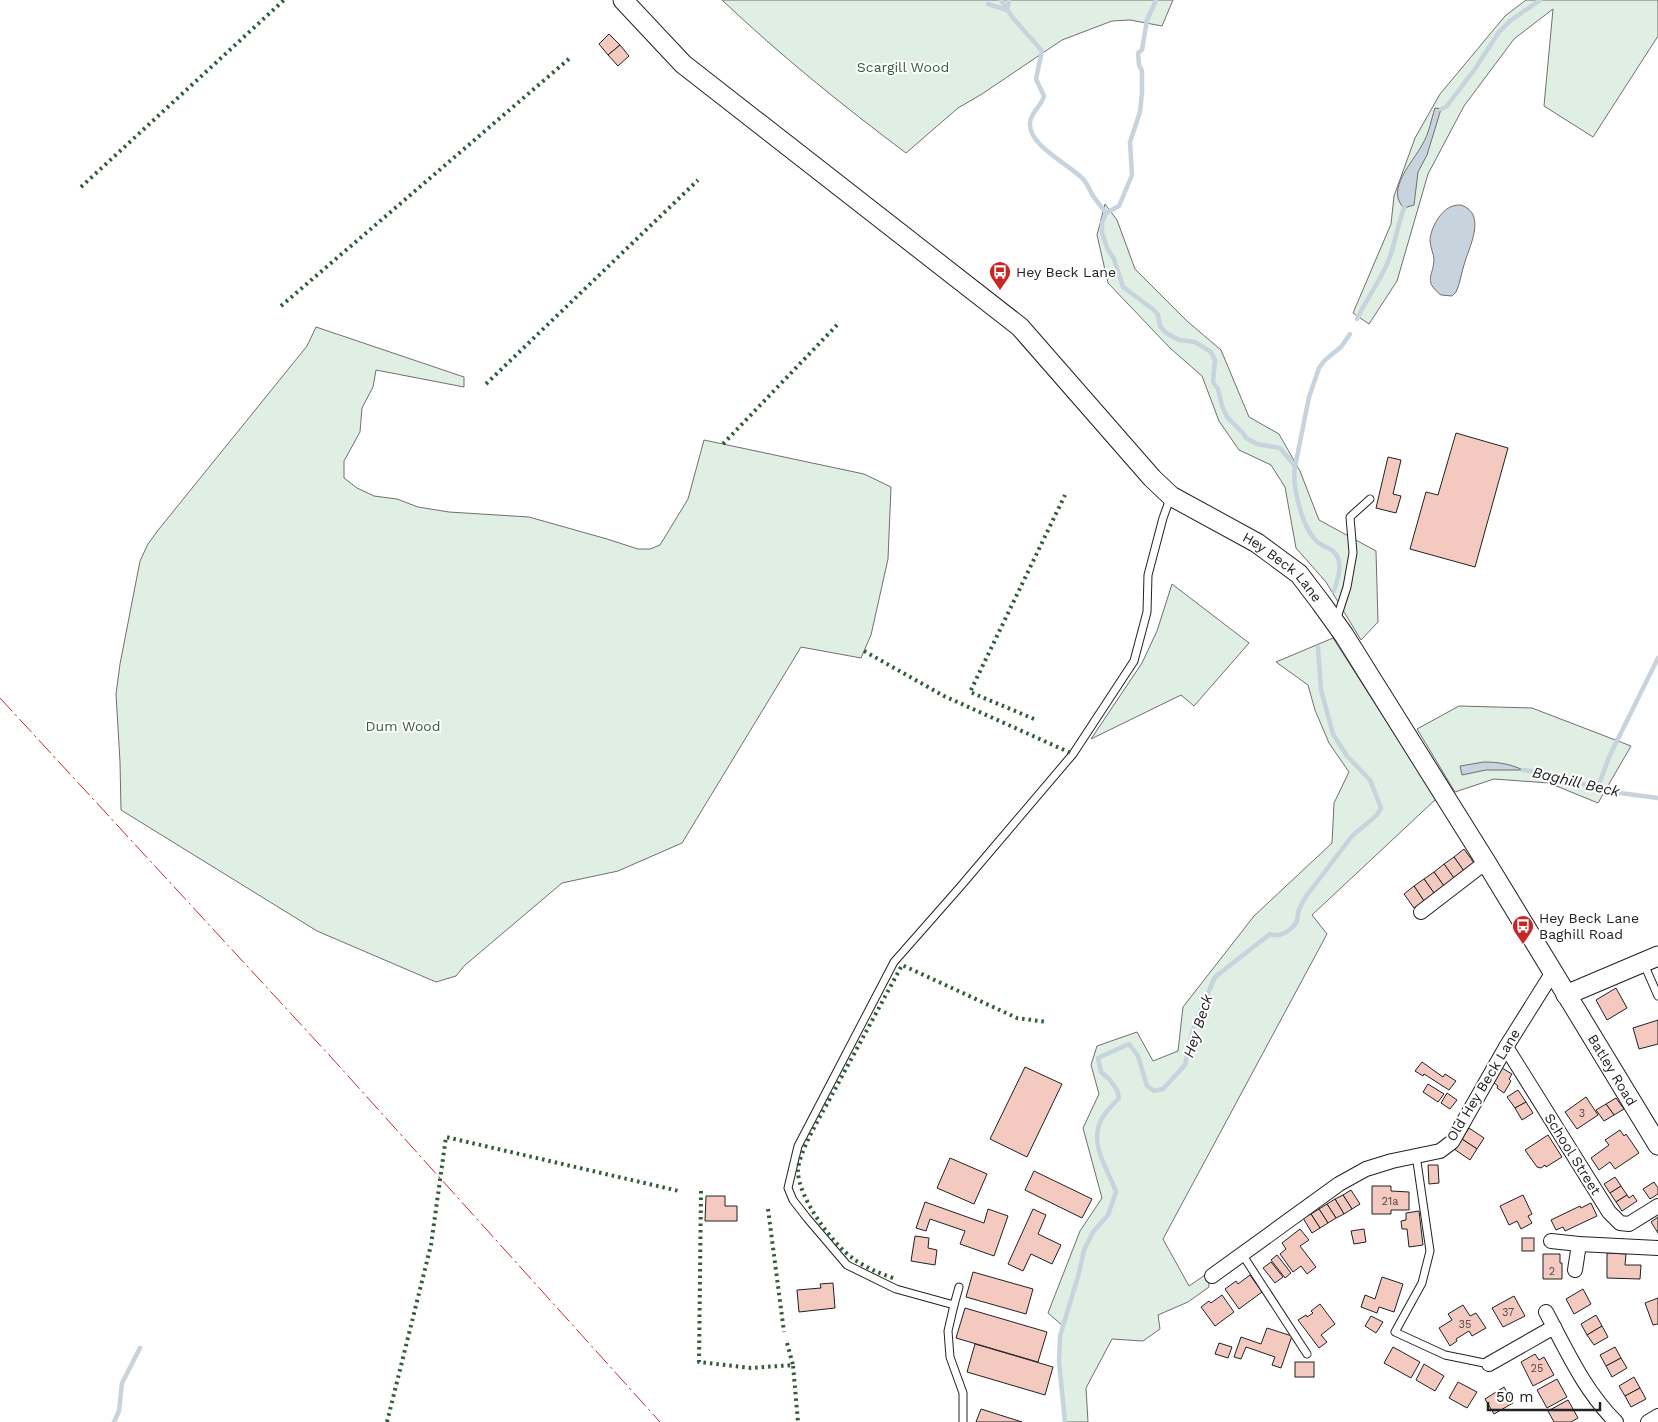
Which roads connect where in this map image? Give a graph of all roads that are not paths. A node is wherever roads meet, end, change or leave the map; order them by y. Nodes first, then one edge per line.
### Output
1 (623, 0) edge
2 (1171, 496) junction
3 (1370, 499) dead end
4 (1336, 624) junction
5 (1486, 862) junction
6 (1421, 912) dead end
7 (1650, 959) edge
8 (1553, 972) junction
9 (1566, 995) junction
10 (1658, 996) edge
11 (1506, 1047) junction
12 (1658, 1145) edge
13 (1416, 1155) junction
14 (1658, 1206) edge
15 (1551, 1241) dead end
16 (1579, 1244) junction
17 (1658, 1248) edge
18 (1242, 1254) junction
19 (1575, 1270) dead end
20 (1212, 1276) dead end
21 (959, 1287) dead end
22 (954, 1305) junction
23 (1546, 1312) dead end
24 (1554, 1327) junction
25 (1307, 1354) dead end
26 (1488, 1364) joint
27 (1658, 1416) edge
28 (963, 1422) edge
29 (1616, 1422) edge
30 (1648, 1422) edge

1 - 2 street, Hey Beck Lane
2 - 4 street, Hey Beck Lane
2 - 22 lane
3 - 4 lane
4 - 5 street, Hey Beck Lane
5 - 6 street
5 - 8 street, Hey Beck Lane
7 - 9 street
7 - 10 lane
8 - 9 street, Hey Beck Lane
8 - 11 street, Old Hey Beck Lane
9 - 12 street, Batley Road
11 - 13 street, Old Hey Beck Lane
11 - 14 street, School Street
13 - 18 street, Old Hey Beck Lane
13 - 26 lane
15 - 16 street
16 - 17 street
16 - 19 street
18 - 20 street, Old Hey Beck Lane
18 - 25 lane
21 - 22 lane
22 - 28 lane
23 - 24 street
24 - 26 street
24 - 29 street
27 - 30 street

